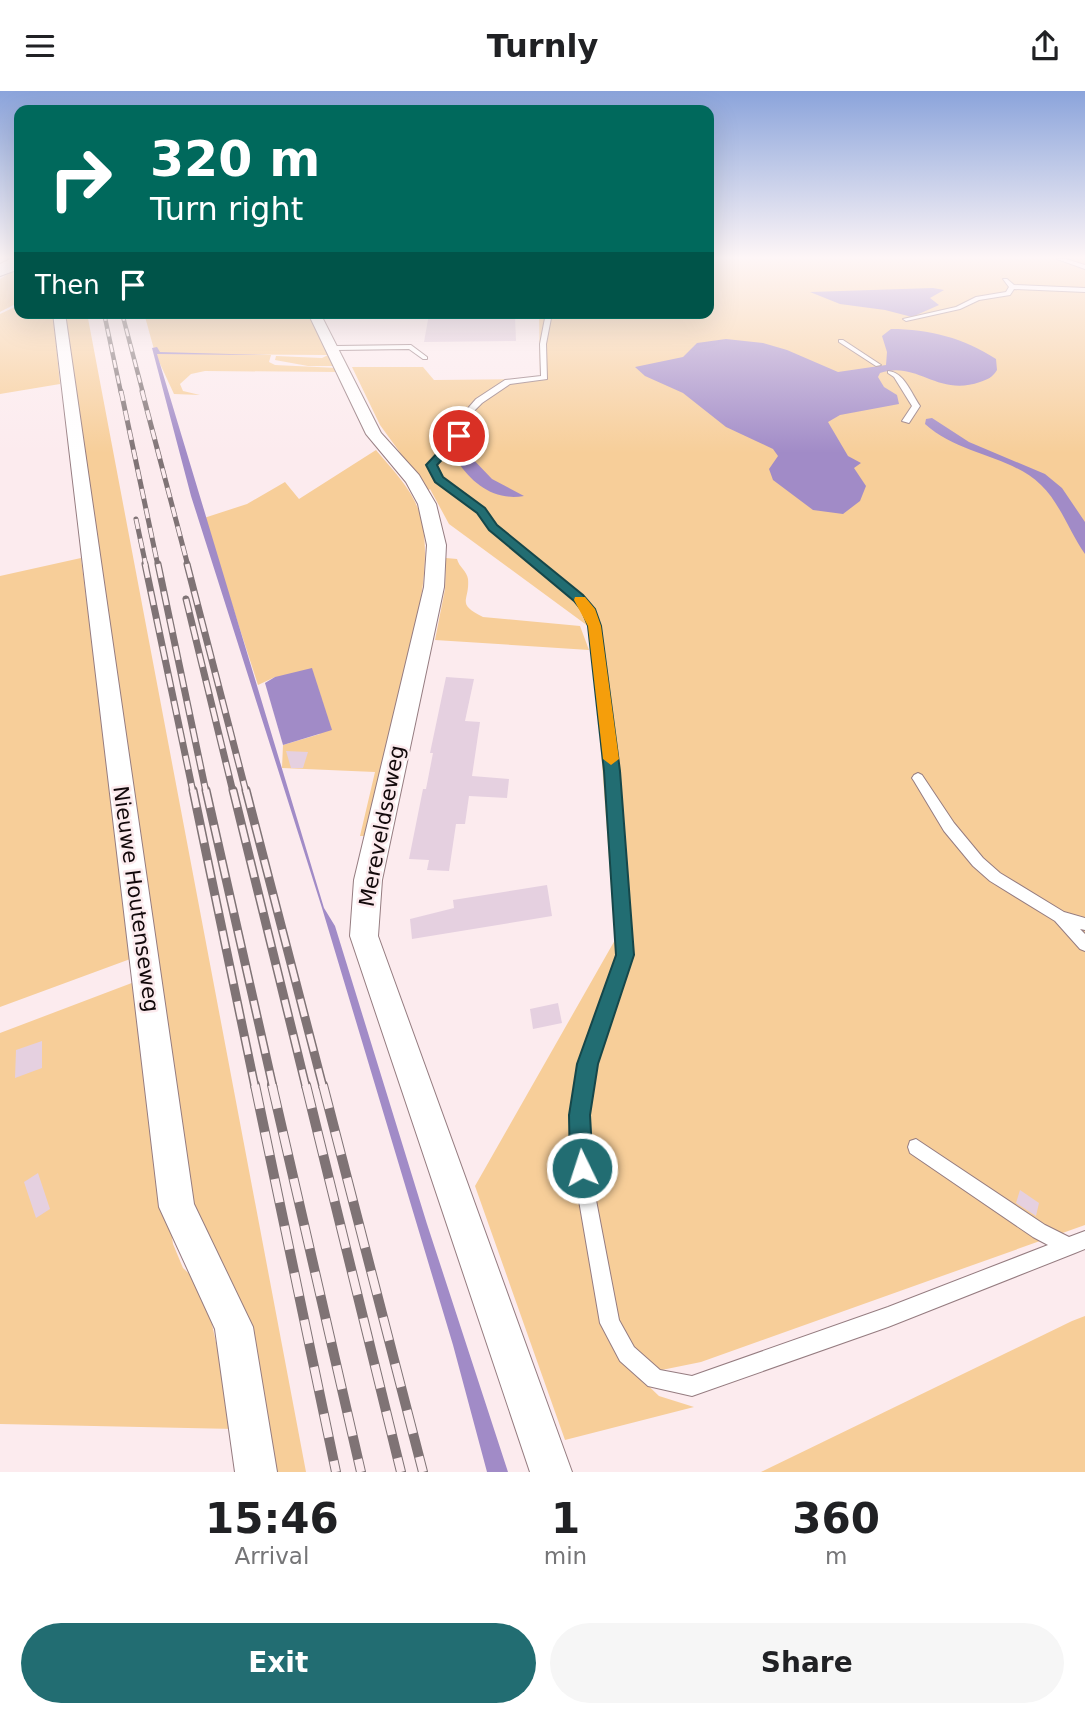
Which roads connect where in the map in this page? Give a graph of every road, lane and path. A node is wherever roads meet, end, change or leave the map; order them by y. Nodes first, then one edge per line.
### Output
1 (60, 323) edge
2 (321, 323) edge
3 (547, 323) edge
4 (841, 341) dead end
5 (336, 348) junction
6 (425, 358) dead end
7 (878, 365) dead end
8 (890, 372) dead end
9 (906, 421) dead end
10 (918, 778) dead end
11 (1060, 917) junction
12 (1085, 924) edge
13 (1085, 944) edge
14 (916, 1147) dead end
15 (1077, 1243) edge
16 (256, 1472) edge
17 (551, 1472) edge

1 - 16 street, Nieuwe Houtenseweg
2 - 5 street, Mereveldseweg
3 - 15 lane
4 - 7 lane
5 - 6 lane
5 - 17 street, Mereveldseweg
8 - 9 lane
10 - 11 lane
11 - 12 lane
11 - 13 lane
14 - 15 lane

